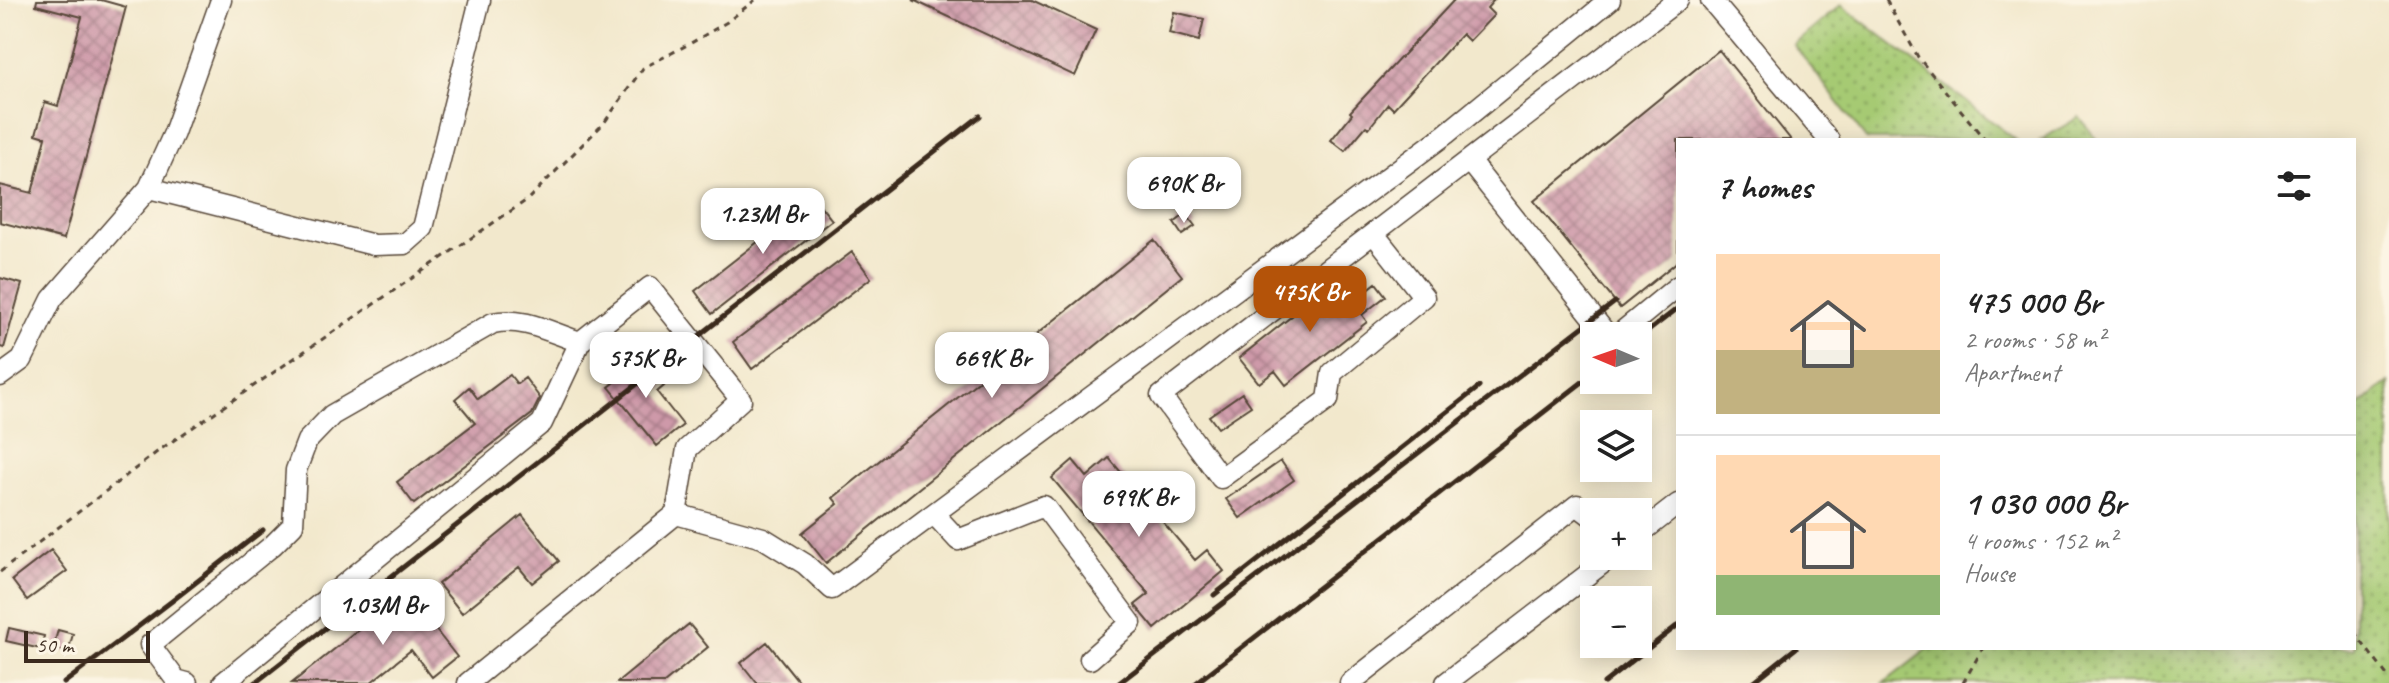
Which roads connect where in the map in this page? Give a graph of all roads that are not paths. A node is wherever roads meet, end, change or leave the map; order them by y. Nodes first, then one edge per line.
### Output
1 (221, 0) edge
2 (480, 0) edge
3 (1610, 0) edge
4 (1678, 0) edge
5 (1711, 0) edge
6 (1827, 138) edge
7 (1469, 161) junction
8 (149, 188) junction
9 (1374, 234) junction
10 (1676, 288) edge
11 (1597, 322) edge
12 (1634, 322) edge
13 (580, 342) junction
14 (0, 376) edge
15 (1676, 506) edge
16 (1580, 507) edge
17 (676, 514) junction
18 (934, 514) junction
19 (1652, 524) edge
20 (1594, 570) edge
21 (1090, 659) dead end
22 (187, 683) edge
23 (223, 683) edge
24 (468, 683) edge
25 (1350, 683) edge
26 (1446, 683) edge

1 - 8 lane
2 - 8 lane
3 - 18 lane
4 - 7 lane
5 - 6 lane
7 - 9 lane
7 - 11 lane
8 - 14 lane
9 - 9 lane
10 - 12 lane
13 - 17 lane
13 - 22 lane
13 - 23 lane
15 - 19 lane
16 - 25 lane
17 - 18 lane
17 - 24 lane
18 - 21 lane
20 - 26 lane

